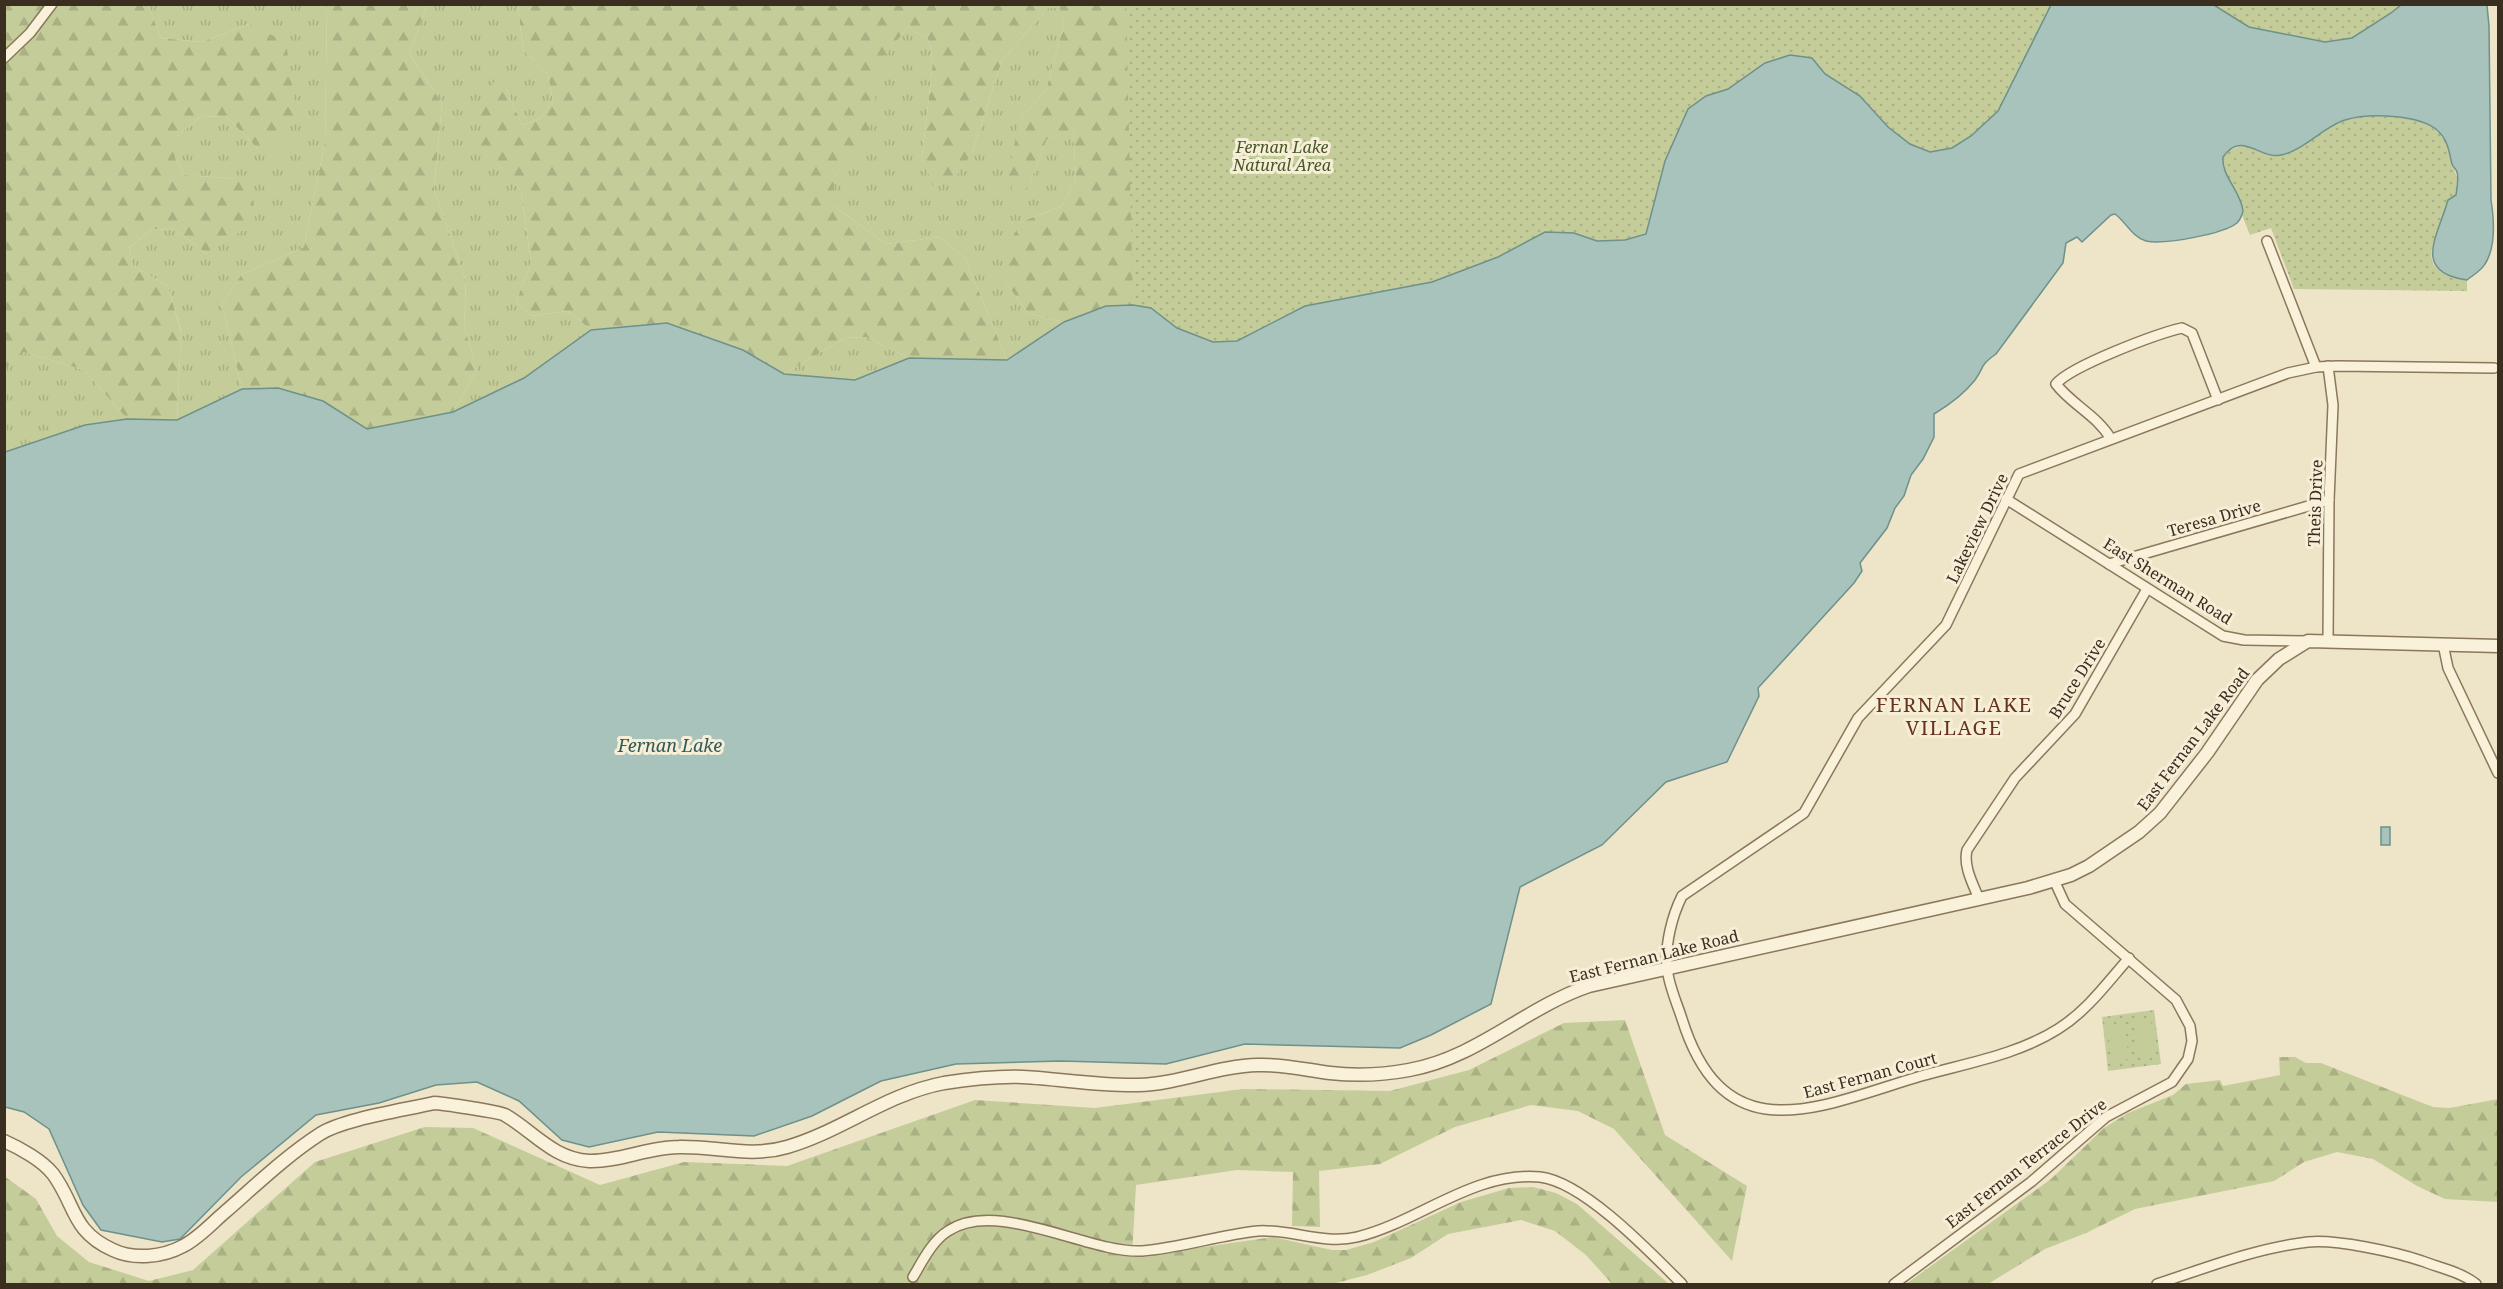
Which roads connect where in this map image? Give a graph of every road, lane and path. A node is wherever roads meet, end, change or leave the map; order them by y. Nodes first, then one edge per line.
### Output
1 (52, 4) edge
2 (4, 57) edge
3 (2266, 241) dead end
4 (2328, 366) junction
5 (2316, 367) junction
6 (2494, 368) dead end
7 (2218, 400) junction
8 (2111, 439) junction
9 (2006, 499) junction
10 (2329, 501) junction
11 (2109, 564) junction
12 (2147, 589) junction
13 (2328, 640) junction
14 (2308, 641) junction
15 (2443, 644) junction
16 (2499, 646) edge
17 (2499, 773) edge
18 (2054, 880) junction
19 (1979, 899) junction
20 (2129, 958) junction
21 (1667, 968) junction
22 (4, 1141) edge
23 (912, 1278) dead end
24 (1683, 1284) edge
25 (1894, 1284) edge
26 (2157, 1284) edge
27 (2476, 1284) edge

1 - 2 street
3 - 5 street
4 - 5 street, Lakeview Drive
4 - 6 street, Lakeview Drive
4 - 10 street, Theis Drive
5 - 7 street, Lakeview Drive
7 - 8 street, Lakeview Drive
7 - 8 street
8 - 9 street, Lakeview Drive
9 - 11 street, East Sherman Road
9 - 21 street, Lakeview Drive
10 - 11 street, Teresa Drive
10 - 13 street, Theis Drive
11 - 12 street, East Sherman Road
12 - 14 street, East Sherman Road
12 - 19 street, Bruce Drive
13 - 14 street, East Sherman Road
13 - 15 street, East Sherman Road
14 - 18 street, East Fernan Lake Road
15 - 16 street, East Sherman Road
15 - 17 street
18 - 19 street, East Fernan Lake Road
18 - 20 street, East Fernan Terrace Drive
19 - 21 street, East Fernan Lake Road
20 - 21 street, East Fernan Court
20 - 25 street, East Fernan Terrace Drive
21 - 22 street, East Fernan Lake Road
23 - 24 street
26 - 27 street

